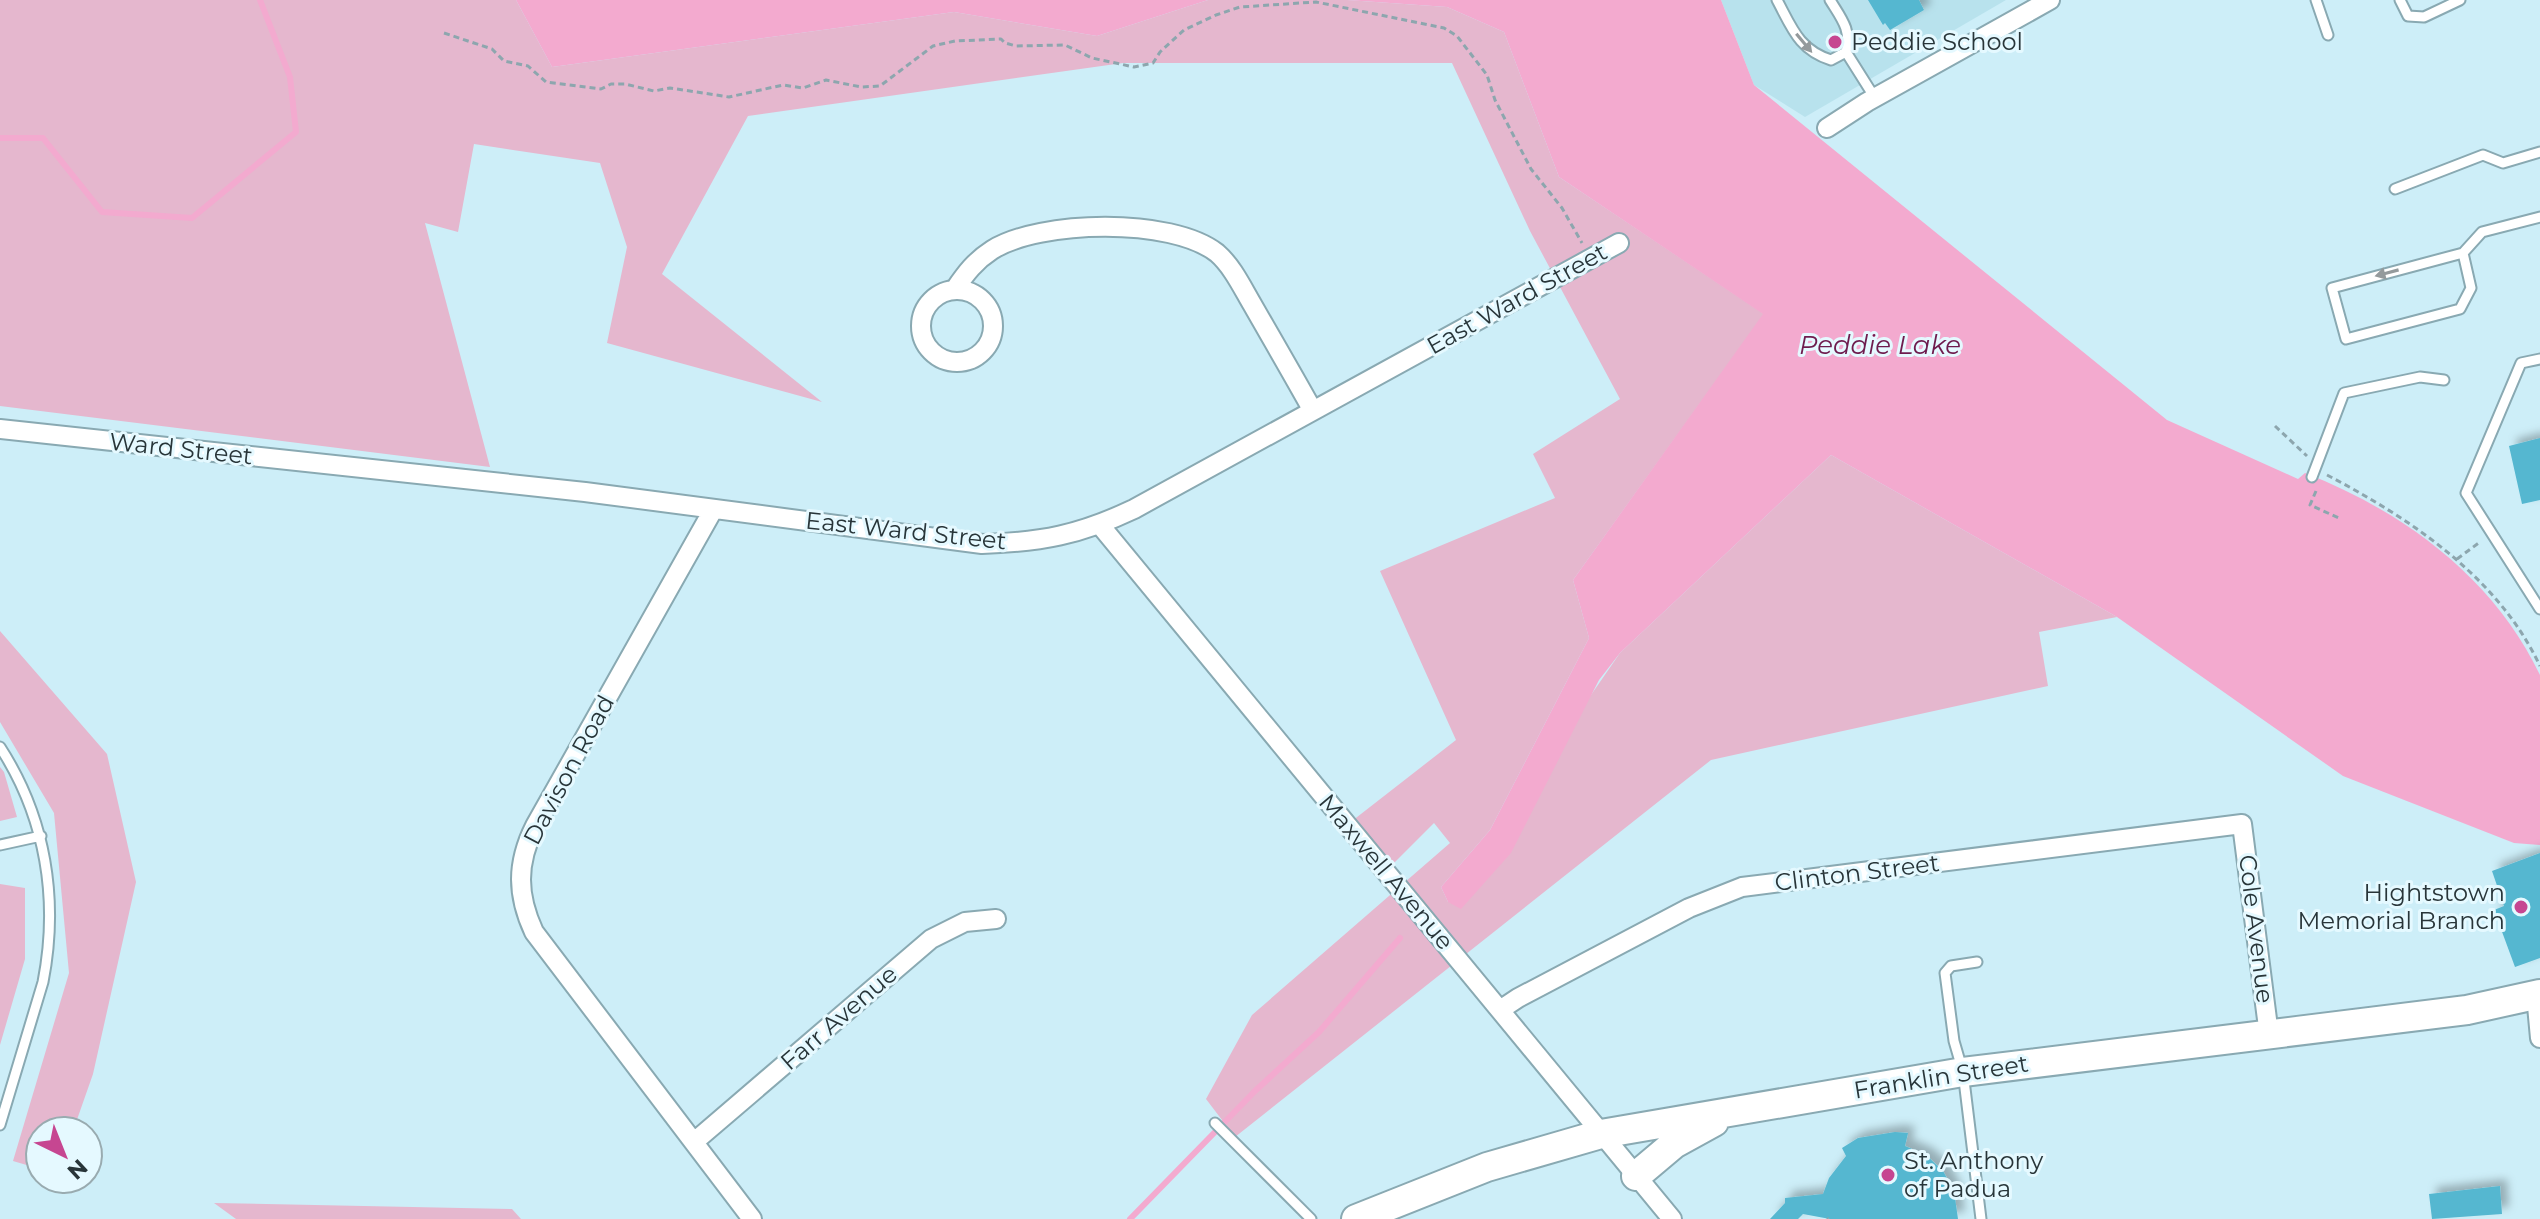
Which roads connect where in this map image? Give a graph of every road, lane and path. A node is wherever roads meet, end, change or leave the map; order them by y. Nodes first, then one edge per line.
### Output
1 (1777, 0) edge
2 (1830, 0) edge
3 (2050, 0) edge
4 (2316, 0) edge
5 (2400, 0) edge
6 (2460, 0) edge
7 (444, 33) dead end
8 (2328, 35) dead end
9 (1846, 52) junction
10 (1875, 98) junction
11 (1827, 128) dead end
12 (2540, 152) edge
13 (2395, 189) dead end
14 (2540, 217) edge
15 (1619, 243) dead end
16 (2463, 253) junction
17 (1591, 258) junction
18 (955, 289) junction
19 (2540, 359) edge
20 (2444, 380) dead end
21 (1313, 411) junction
22 (2275, 426) dead end
23 (0, 429) edge
24 (362, 469) joint
25 (2320, 469) junction
26 (2312, 477) dead end
27 (713, 510) junction
28 (2339, 518) dead end
29 (1100, 525) junction
30 (2540, 609) edge
31 (2540, 666) edge
32 (0, 747) edge
33 (2242, 824) joint
34 (41, 836) junction
35 (0, 845) edge
36 (996, 919) dead end
37 (1977, 962) dead end
38 (2538, 994) edge
39 (1500, 1010) junction
40 (2269, 1035) junction
41 (2540, 1038) edge
42 (1963, 1072) junction
43 (1736, 1111) junction
44 (1215, 1123) dead end
45 (0, 1125) edge
46 (1601, 1134) junction
47 (694, 1142) junction
48 (1636, 1176) junction
49 (752, 1219) edge
50 (1311, 1219) edge
51 (1356, 1219) edge
52 (1672, 1219) edge
53 (1981, 1219) edge

1 -> 9 lane
2 - 9 lane
3 - 10 street
4 - 8 lane
5 - 6 lane
7 - 17 path
9 - 10 lane
10 - 11 street
12 - 13 lane
14 - 16 lane
15 - 17 street, East Ward Street
16 -> 16 lane
17 - 21 street, East Ward Street
18 - 18 street
18 - 21 street
19 - 30 lane
20 - 25 lane
21 - 29 street, East Ward Street
22 - 25 path
23 - 24 street, Ward Street
24 - 27 street, East Ward Street
25 - 26 lane
25 - 28 path
25 - 31 path
27 - 29 street, East Ward Street
27 - 47 street, Davison Road
29 - 39 street, Maxwell Avenue
32 - 34 lane
33 - 39 street, Clinton Street
33 - 40 street, Cole Avenue
34 - 35 lane
34 - 45 lane
36 - 47 street, Farr Avenue
37 - 42 lane
38 - 40 main road, Franklin Street
38 - 41 street
39 - 46 street, Maxwell Avenue
40 - 42 main road, Franklin Street
42 - 43 main road, Franklin Street
42 - 53 lane
43 - 46 main road, Franklin Street
43 - 48 main road
44 - 50 lane
46 - 48 street, Maxwell Avenue
46 - 51 main road, Franklin Street
47 - 49 street, Davison Road
48 - 52 street, Maxwell Avenue

